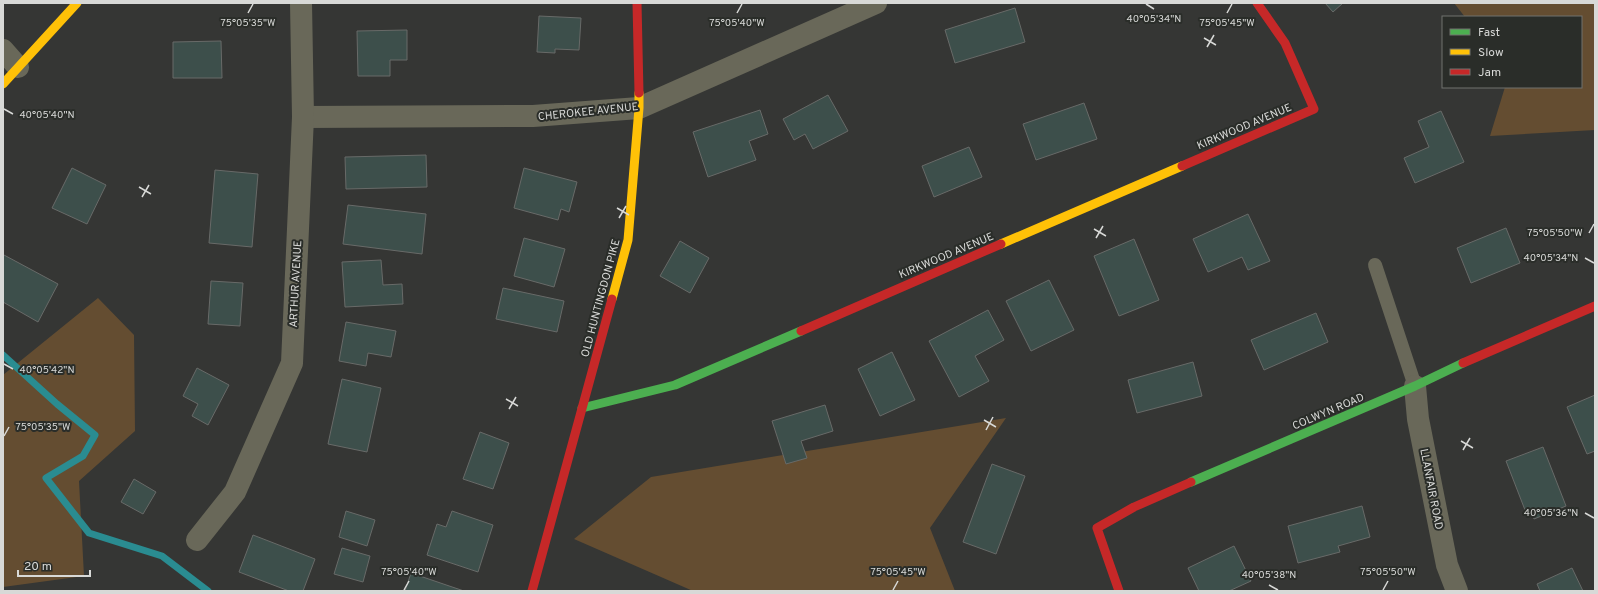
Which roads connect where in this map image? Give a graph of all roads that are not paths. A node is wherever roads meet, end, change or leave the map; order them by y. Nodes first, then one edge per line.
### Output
1 (77, 3) edge
2 (301, 3) edge
3 (637, 3) edge
4 (876, 3) edge
5 (1257, 3) edge
6 (3, 50) edge
7 (18, 67) junction
8 (3, 84) edge
9 (639, 108) junction
10 (303, 117) junction
11 (1375, 265) dead end
12 (1595, 306) edge
13 (1415, 386) junction
14 (582, 408) junction
15 (197, 540) dead end
16 (532, 591) edge
17 (1119, 591) edge
18 (1458, 591) edge

1 - 7 street
2 - 10 street, ARTHUR AVENUE
3 - 9 street, OLD HUNTINGDON PIKE
4 - 9 street, CHEROKEE AVENUE
5 - 14 street, KIRKWOOD AVENUE
6 - 7 street
7 - 8 street
9 - 10 street, CHEROKEE AVENUE
9 - 14 street, OLD HUNTINGDON PIKE
10 - 15 street, ARTHUR AVENUE
11 - 13 lane
12 - 13 street, COLWYN ROAD
13 - 17 street, COLWYN ROAD
13 - 18 street, LLANFAIR ROAD
14 - 16 street, OLD HUNTINGDON PIKE

